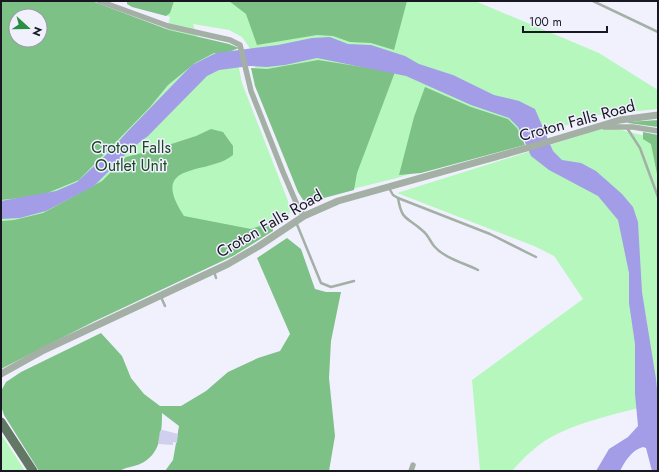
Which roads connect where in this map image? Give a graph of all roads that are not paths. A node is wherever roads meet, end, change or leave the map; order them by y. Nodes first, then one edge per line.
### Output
1 (100, 1) edge
2 (593, 1) edge
3 (658, 32) edge
4 (658, 115) edge
5 (623, 123) junction
6 (658, 131) edge
7 (384, 187) junction
8 (658, 197) edge
9 (398, 198) junction
10 (304, 216) junction
11 (296, 221) junction
12 (536, 257) dead end
13 (214, 270) junction
14 (478, 270) dead end
15 (216, 278) dead end
16 (354, 281) dead end
17 (161, 296) junction
18 (165, 306) dead end
19 (1, 374) edge
20 (1, 422) edge
21 (32, 471) edge

1 - 10 street
2 - 3 lane
4 - 5 street, Croton Falls Road
5 - 6 street
5 - 7 street, Croton Falls Road
5 - 8 lane
7 - 9 lane
7 - 10 street, Croton Falls Road
9 - 12 lane
9 - 14 lane
10 - 11 street, Croton Falls Road
11 - 13 street, Croton Falls Road
11 - 16 lane
13 - 15 lane
13 - 17 street, Croton Falls Road
17 - 18 lane
17 - 19 street, Croton Falls Road
20 - 21 main road

